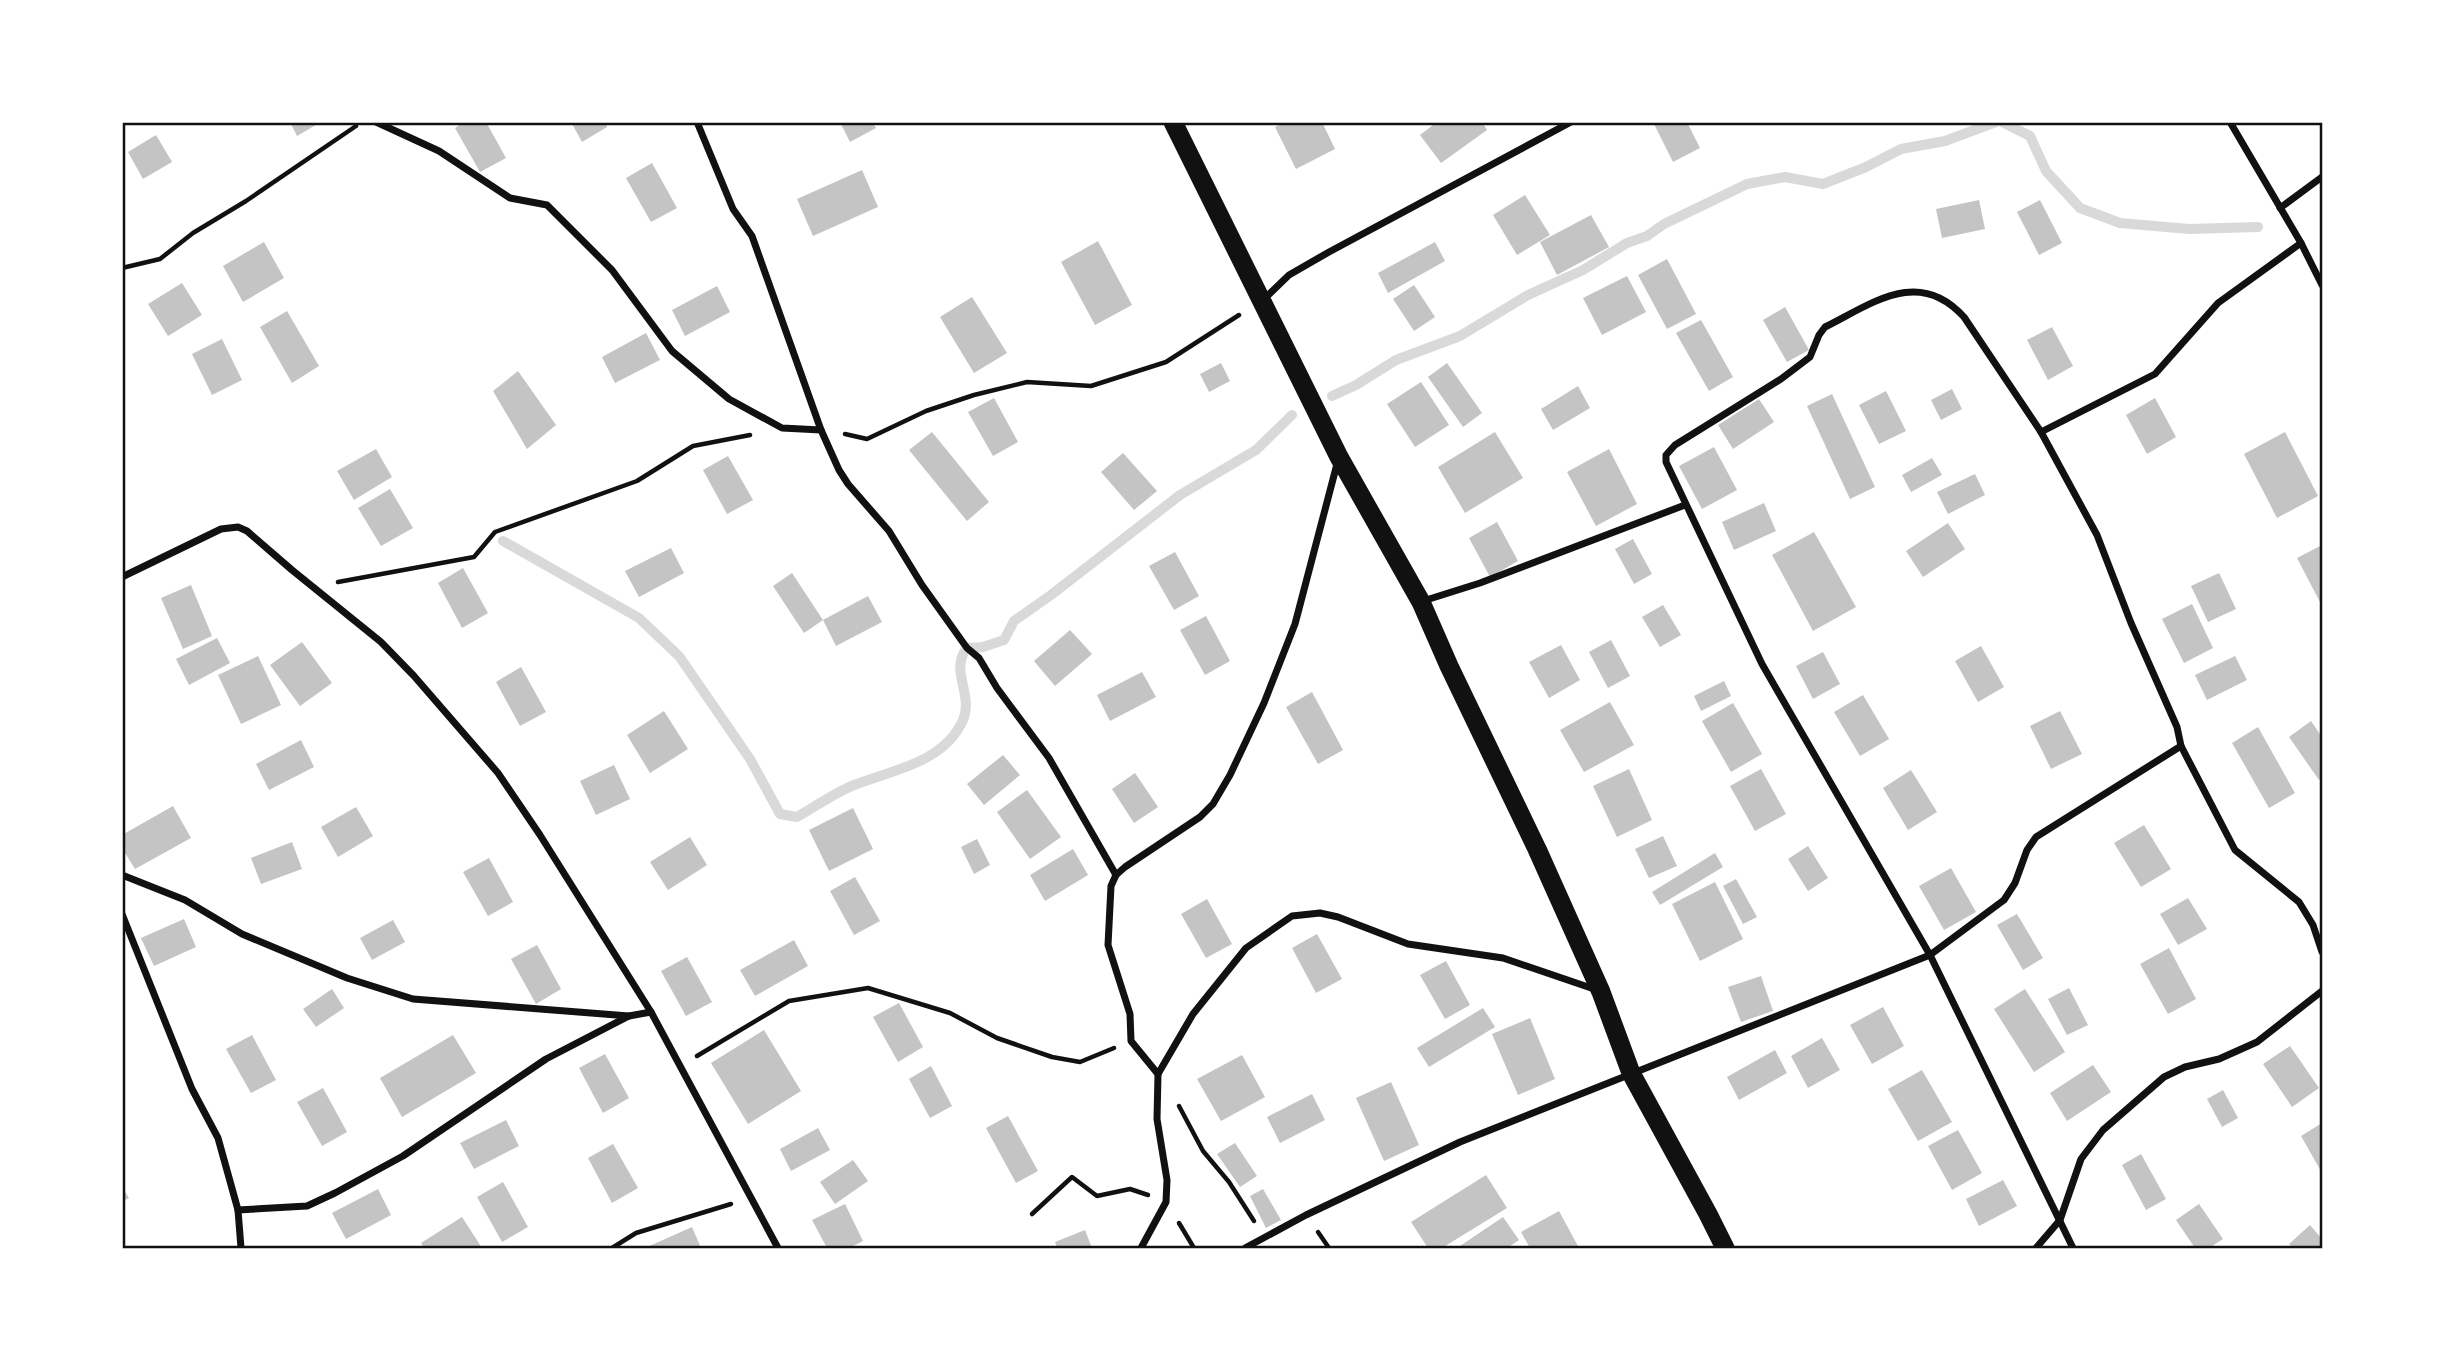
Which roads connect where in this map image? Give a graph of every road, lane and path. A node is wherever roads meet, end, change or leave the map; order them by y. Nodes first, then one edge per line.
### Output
1 (360, 122) edge
2 (376, 122) edge
3 (697, 122) edge
4 (1173, 122) edge
5 (1571, 122) edge
6 (2230, 122) edge
7 (2322, 177) edge
8 (2280, 208) junction
9 (2301, 243) junction
10 (122, 268) edge
11 (2322, 285) edge
12 (1261, 301) junction
13 (782, 428) junction
14 (821, 430) junction
15 (2041, 432) junction
16 (1339, 457) junction
17 (1685, 505) junction
18 (122, 577) edge
19 (313, 587) junction
20 (1421, 602) junction
21 (2181, 746) junction
22 (1116, 875) junction
23 (122, 876) edge
24 (122, 914) edge
25 (2322, 952) edge
26 (1930, 955) junction
27 (2322, 991) edge
28 (1601, 992) junction
29 (651, 1012) junction
30 (629, 1016) junction
31 (1131, 1041) junction
32 (680, 1066) junction
33 (1631, 1073) junction
34 (1158, 1074) junction
35 (751, 1197) junction
36 (1166, 1202) junction
37 (238, 1210) junction
38 (1032, 1214) dead end
39 (2060, 1220) junction
40 (1264, 1237) junction
41 (241, 1248) edge
42 (612, 1248) edge
43 (778, 1248) edge
44 (1141, 1248) edge
45 (1245, 1248) edge
46 (1725, 1248) edge
47 (2036, 1248) edge
48 (2073, 1248) edge

1 - 10 path
2 - 13 street
3 - 14 street
4 - 12 highway
5 - 12 street
6 - 8 street
7 - 8 street
8 - 9 street
9 - 11 street
9 - 15 street
12 - 14 path
12 - 16 highway
13 - 14 street
13 - 19 path
14 - 22 street
15 - 17 street
15 - 21 street
16 - 20 highway
16 - 22 street
17 - 20 street
17 - 26 street
18 - 19 street
19 - 29 street
20 - 28 highway
21 - 25 street
21 - 26 street
22 - 31 street
23 - 30 street
24 - 37 street
26 - 33 street
26 - 39 street
27 - 39 street
28 - 33 highway
28 - 34 street
29 - 30 street
29 - 32 street
30 - 37 street
31 - 32 path
31 - 34 street
32 - 35 street
33 - 40 street
33 - 46 highway
34 - 36 street
34 - 40 path
35 - 42 path
35 - 43 street
36 - 38 path
36 - 44 street
37 - 41 street
39 - 47 street
39 - 48 street
40 - 45 street

